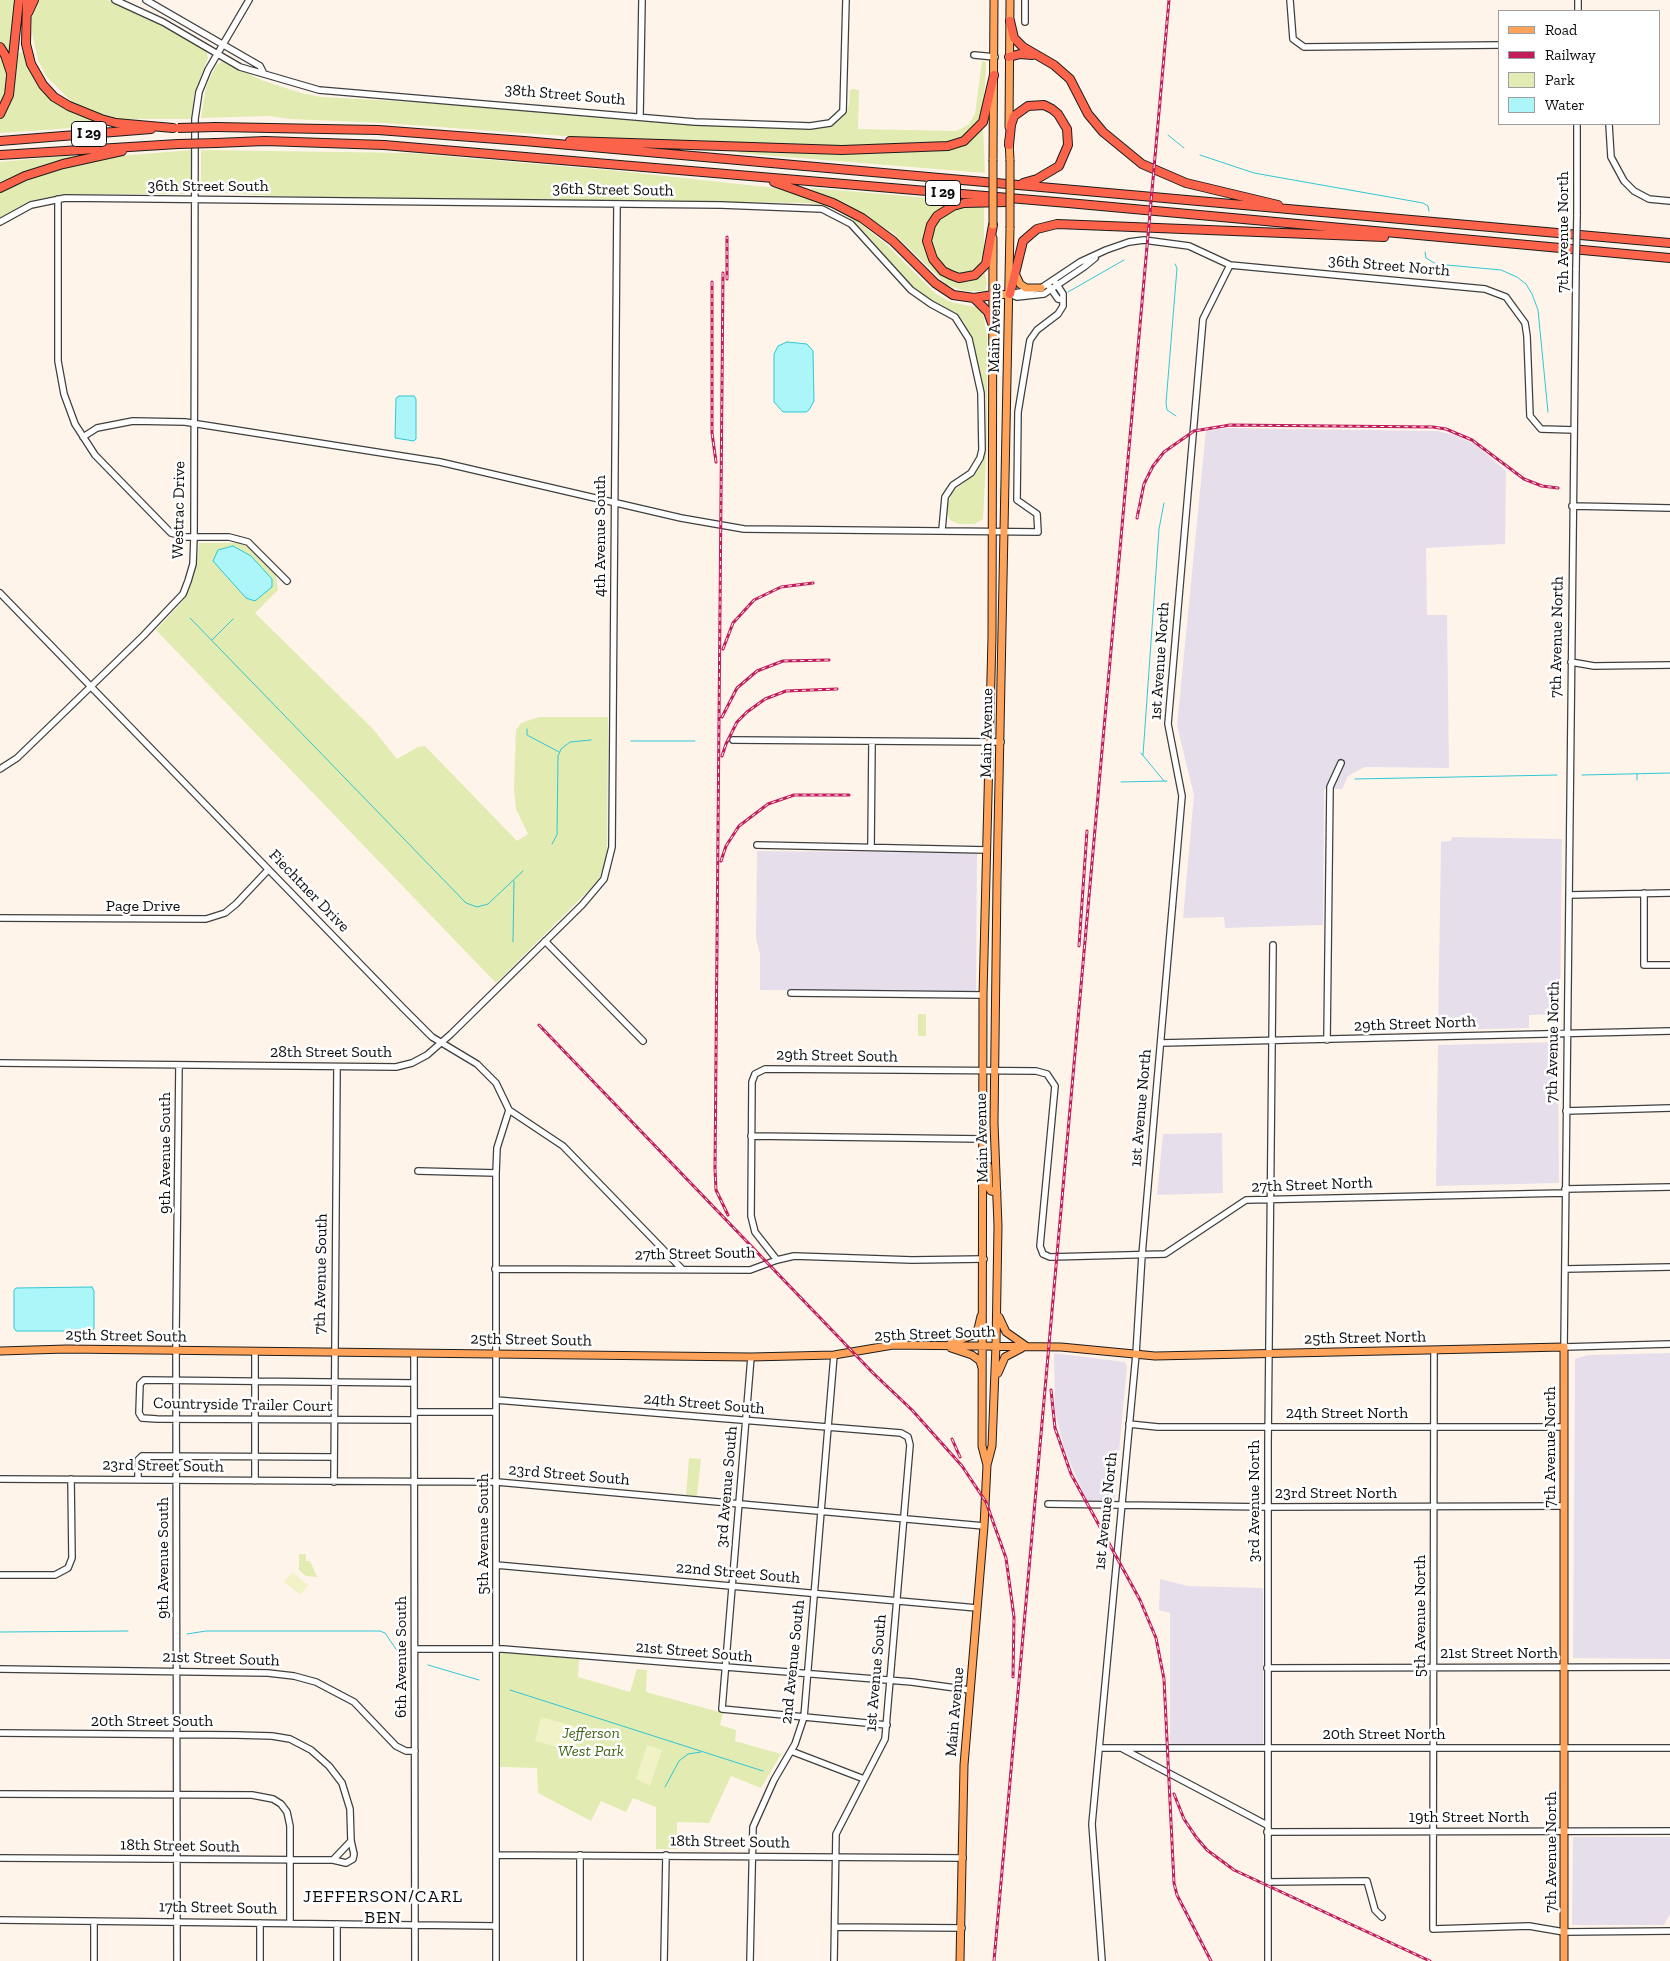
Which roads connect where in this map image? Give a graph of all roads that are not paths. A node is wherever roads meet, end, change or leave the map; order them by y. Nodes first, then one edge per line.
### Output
1 (27, 0) edge
2 (34, 0) edge
3 (115, 0) edge
4 (146, 0) edge
5 (249, 0) edge
6 (642, 0) edge
7 (846, 0) edge
8 (994, 0) edge
9 (1010, 0) edge
10 (1025, 0) edge
11 (1290, 0) edge
12 (18, 2) edge
13 (1010, 21) junction
14 (25, 22) junction
15 (1025, 22) dead end
16 (224, 45) junction
17 (1498, 45) edge
18 (0, 47) edge
19 (218, 54) junction
20 (974, 55) dead end
21 (995, 57) junction
22 (1009, 57) junction
23 (1039, 57) junction
24 (263, 72) junction
25 (12, 75) junction
26 (994, 75) junction
27 (0, 114) edge
28 (640, 115) junction
29 (1578, 125) edge
30 (1609, 125) edge
31 (176, 128) junction
32 (0, 141) edge
33 (523, 141) junction
34 (143, 145) junction
35 (1009, 145) junction
36 (0, 155) edge
37 (763, 179) junction
38 (1018, 185) junction
39 (0, 188) edge
40 (58, 199) junction
41 (195, 200) junction
42 (1050, 201) junction
43 (1670, 201) edge
44 (617, 204) junction
45 (1304, 212) junction
46 (0, 222) edge
47 (993, 225) junction
48 (1445, 238) junction
49 (1670, 243) edge
50 (1670, 258) edge
51 (1010, 259) junction
52 (1230, 265) junction
53 (1015, 275) junction
54 (1056, 283) junction
55 (1047, 287) junction
56 (1010, 294) junction
57 (993, 295) junction
58 (974, 298) junction
59 (1063, 300) junction
60 (992, 323) junction
61 (194, 423) junction
62 (1574, 430) junction
63 (83, 437) junction
64 (614, 502) junction
65 (1572, 506) junction
66 (1670, 508) edge
67 (942, 530) junction
68 (993, 532) junction
69 (1004, 532) junction
70 (194, 537) junction
71 (287, 580) dead end
72 (0, 593) edge
73 (1571, 662) junction
74 (1670, 665) edge
75 (91, 686) junction
76 (733, 740) dead end
77 (872, 742) junction
78 (990, 742) junction
79 (1001, 742) junction
80 (1341, 763) dead end
81 (0, 769) edge
82 (757, 845) dead end
83 (872, 847) junction
84 (987, 850) junction
85 (987, 859) junction
86 (608, 867) joint
87 (268, 870) junction
88 (1644, 893) junction
89 (1670, 893) edge
90 (1569, 895) junction
91 (996, 902) junction
92 (0, 918) edge
93 (545, 941) junction
94 (1273, 945) dead end
95 (1670, 965) edge
96 (791, 993) dead end
97 (983, 995) junction
98 (1670, 1031) edge
99 (1566, 1033) junction
100 (1327, 1040) junction
101 (643, 1041) dead end
102 (1271, 1041) junction
103 (441, 1042) junction
104 (1161, 1043) junction
105 (0, 1062) edge
106 (179, 1066) junction
107 (337, 1067) junction
108 (984, 1071) junction
109 (995, 1071) junction
110 (1670, 1108) edge
111 (509, 1110) junction
112 (1566, 1111) junction
113 (984, 1129) junction
114 (751, 1136) junction
115 (984, 1139) junction
116 (418, 1172) dead end
117 (496, 1173) junction
118 (1670, 1187) edge
119 (1565, 1191) junction
120 (997, 1192) junction
121 (1269, 1198) junction
122 (1142, 1255) junction
123 (984, 1259) junction
124 (777, 1260) junction
125 (1670, 1267) edge
126 (495, 1269) junction
127 (682, 1269) junction
128 (1565, 1269) junction
129 (984, 1288) junction
130 (997, 1307) junction
131 (1670, 1344) edge
132 (996, 1345) junction
133 (944, 1346) junction
134 (984, 1346) junction
135 (1026, 1346) junction
136 (1061, 1347) joint
137 (1564, 1347) junction
138 (1434, 1350) junction
139 (0, 1351) edge
140 (176, 1351) junction
141 (255, 1352) junction
142 (334, 1353) junction
143 (414, 1353) junction
144 (495, 1353) junction
145 (1136, 1354) junction
146 (1268, 1354) junction
147 (834, 1355) junction
148 (751, 1357) junction
149 (984, 1372) junction
150 (996, 1380) junction
151 (176, 1381) junction
152 (255, 1381) junction
153 (334, 1382) junction
154 (414, 1383) junction
155 (496, 1400) junction
156 (414, 1412) junction
157 (496, 1412) junction
158 (176, 1419) junction
159 (255, 1420) junction
160 (333, 1420) junction
161 (414, 1420) junction
162 (746, 1421) junction
163 (1129, 1424) junction
164 (1268, 1426) junction
165 (1434, 1427) junction
166 (1564, 1427) junction
167 (829, 1428) junction
168 (908, 1437) joint
169 (177, 1456) junction
170 (255, 1457) junction
171 (334, 1457) junction
172 (987, 1465) junction
173 (0, 1479) edge
174 (72, 1479) junction
175 (138, 1480) junction
176 (177, 1480) junction
177 (255, 1481) junction
178 (334, 1482) junction
179 (414, 1482) junction
180 (497, 1482) junction
181 (739, 1503) junction
182 (1048, 1504) dead end
183 (1120, 1505) junction
184 (1434, 1506) junction
185 (1564, 1506) junction
186 (1268, 1507) junction
187 (822, 1510) junction
188 (904, 1517) junction
189 (984, 1526) junction
190 (496, 1565) junction
191 (0, 1575) edge
192 (733, 1586) junction
193 (814, 1593) junction
194 (896, 1600) junction
195 (977, 1608) junction
196 (415, 1649) junction
197 (497, 1649) junction
198 (1434, 1666) junction
199 (1564, 1666) junction
200 (1670, 1667) edge
201 (724, 1668) junction
202 (1267, 1668) junction
203 (0, 1669) edge
204 (177, 1671) junction
205 (807, 1674) junction
206 (889, 1681) junction
207 (970, 1690) junction
208 (804, 1717) junction
209 (887, 1724) junction
210 (0, 1733) edge
211 (177, 1735) junction
212 (1099, 1748) junction
213 (1121, 1748) junction
214 (1267, 1748) junction
215 (1434, 1748) junction
216 (1564, 1748) junction
217 (1670, 1748) edge
218 (415, 1751) junction
219 (791, 1751) junction
220 (864, 1779) junction
221 (0, 1794) edge
222 (177, 1795) junction
223 (1267, 1828) junction
224 (1434, 1831) junction
225 (1564, 1831) junction
226 (1670, 1831) edge
227 (351, 1841) junction
228 (496, 1855) junction
229 (580, 1855) junction
230 (666, 1855) junction
231 (752, 1856) junction
232 (835, 1857) junction
233 (0, 1858) edge
234 (963, 1858) junction
235 (177, 1860) junction
236 (333, 1860) junction
237 (291, 1861) junction
238 (1268, 1882) junction
239 (1382, 1917) dead end
240 (0, 1920) edge
241 (94, 1921) junction
242 (178, 1921) junction
243 (260, 1923) junction
244 (290, 1923) junction
245 (337, 1924) junction
246 (415, 1924) junction
247 (496, 1926) junction
248 (835, 1927) junction
249 (962, 1928) junction
250 (1670, 1931) edge
251 (1564, 1932) junction
252 (94, 1961) edge
253 (177, 1961) edge
254 (260, 1961) edge
255 (337, 1961) edge
256 (415, 1961) edge
257 (496, 1961) edge
258 (580, 1961) edge
259 (664, 1961) edge
260 (750, 1961) edge
261 (834, 1961) edge
262 (960, 1961) edge
263 (1102, 1961) edge
264 (1268, 1961) edge
265 (1564, 1961) edge

1 - 14 highway
2 - 14 highway
3 - 19 street, 38th Street South
4 - 16 street, 38th Street South
5 - 16 street, Westrac Drive
6 - 28 street
7 - 28 street, 38th Street South
8 - 21 main road, Main Avenue
9 - 13 main road, Main Avenue
10 - 15 street
11 - 17 street
12 - 25 highway
13 - 22 main road, Main Avenue
13 - 23 highway
14 - 31 highway
16 - 19 street, Westrac Drive
16 - 24 street, 38th Street South
18 - 25 highway
19 - 24 street, 38th Street South
19 - 41 street, Westrac Drive
20 - 21 street
21 - 22 main road
21 - 26 main road, Main Avenue
22 - 23 highway
22 - 35 main road, Main Avenue
23 - 45 highway
24 - 28 street, 38th Street South
25 - 27 highway
26 - 33 highway
26 - 47 main road, Main Avenue, bridge
29 - 62 street, 7th Avenue North, bridge
30 - 43 street
31 - 32 highway, I 29
31 - 33 highway, I 29, bridge
33 - 38 highway, I 29
34 - 36 highway, I 29
34 - 37 highway, I 29, bridge
34 - 39 highway
35 - 38 highway
35 - 51 main road, Main Avenue, bridge
37 - 42 highway, I 29
37 - 58 highway
38 - 45 highway, I 29
40 - 41 street, 36th Street South
40 - 46 street, 36th Street South
40 - 63 street
41 - 44 street, 36th Street South
41 - 61 street, Westrac Drive
42 - 47 highway
42 - 48 highway, I 29
44 - 64 street, 4th Avenue South
44 - 67 street, 36th Street South
45 - 49 highway, I 29
47 - 57 main road, Main Avenue
48 - 50 highway, I 29
48 - 53 highway
51 - 53 main road
51 - 56 main road, Main Avenue
52 - 54 street, 36th Street North
52 - 62 street, 36th Street North
52 - 104 street, 1st Avenue North
53 - 55 main road
53 - 56 highway
54 - 55 street, 36th Street North
54 - 59 street
55 - 56 street, 36th Street North
55 - 56 street, 36th Street North
55 - 59 street
56 - 57 main road
56 - 69 main road, Main Avenue
57 - 58 highway
57 - 60 main road, Main Avenue
58 - 60 highway
59 - 69 street
60 - 68 main road, Main Avenue
61 - 63 street
61 - 64 street
61 - 70 street, Westrac Drive
62 - 65 street, 7th Avenue North
63 - 70 street
64 - 67 street
64 - 86 street, 4th Avenue South
65 - 66 street
65 - 73 street, 7th Avenue North
67 - 68 street
68 - 69 street
68 - 78 main road, Main Avenue
69 - 79 main road, Main Avenue
70 - 71 street
70 - 75 street, Westrac Drive
72 - 75 street, Fiechtner Drive
73 - 74 street
73 - 90 street, 7th Avenue North
75 - 81 street, Westrac Drive
75 - 87 street, Fiechtner Drive
76 - 77 street
77 - 78 street
77 - 83 street
78 - 79 street
78 - 84 main road, Main Avenue
79 - 91 main road, Main Avenue
80 - 100 street
82 - 83 street
83 - 84 street
84 - 85 main road, Main Avenue
85 - 91 main road
85 - 97 main road, Main Avenue
86 - 93 street, 28th Street South
87 - 92 street, Page Drive
87 - 103 street, Fiechtner Drive
88 - 89 street
88 - 90 street
88 - 95 street
90 - 99 street, 7th Avenue North
91 - 109 main road, Main Avenue
93 - 101 street
93 - 103 street, 28th Street South
94 - 102 street, 3rd Avenue North
96 - 97 street
97 - 108 main road, Main Avenue
98 - 99 street, 29th Street North
99 - 100 street, 29th Street North
99 - 112 street, 7th Avenue North
100 - 102 street, 29th Street North
102 - 104 street, 29th Street North
102 - 121 street, 3rd Avenue North
103 - 107 street, 28th Street South
103 - 111 street, Fiechtner Drive
104 - 122 street, 1st Avenue North
105 - 106 street, 28th Street South
106 - 107 street, 28th Street South
106 - 140 street, 9th Avenue South
107 - 142 street, 7th Avenue South
108 - 109 street, 29th Street South
108 - 113 main road, Main Avenue
108 - 114 street, 29th Street South
109 - 120 main road, Main Avenue
109 - 122 street, 27th Street North
110 - 112 street
111 - 117 street, 5th Avenue South
111 - 127 street
112 - 119 street, 7th Avenue North
113 - 115 main road, Main Avenue
113 - 120 main road
114 - 115 street
114 - 124 street, 29th Street South
115 - 123 main road, Main Avenue
116 - 117 street
117 - 126 street, 5th Avenue South
118 - 119 street, 27th Street North
119 - 121 street, 27th Street North
119 - 128 street, 7th Avenue North
120 - 130 main road, Main Avenue
121 - 122 street, 27th Street North
121 - 146 street, 3rd Avenue North
122 - 145 street, 1st Avenue North
123 - 124 street, 27th Street South
123 - 129 main road, Main Avenue
124 - 127 street, 27th Street South
125 - 128 street
126 - 127 street, 27th Street South
126 - 144 street, 5th Avenue South
128 - 137 street, 7th Avenue North
129 - 133 main road
129 - 134 main road, Main Avenue
130 - 132 main road, Main Avenue
130 - 135 main road
131 - 137 street, 25th Street North
132 - 134 main road, 25th Street South
132 - 135 main road, 25th Street South
132 - 150 main road, Main Avenue
133 - 134 main road, 25th Street South
133 - 147 main road, 25th Street South
133 - 149 main road
134 - 149 main road, Main Avenue
135 - 136 main road, 25th Street South
135 - 150 main road
136 - 145 main road, 25th Street North
137 - 138 main road, 25th Street North
137 - 166 main road, 7th Avenue North
138 - 146 main road, 25th Street North
138 - 165 street, 5th Avenue North
139 - 140 main road, 25th Street South
140 - 141 main road, 25th Street South
140 - 151 street, 9th Avenue South
141 - 142 main road, 25th Street South
141 - 152 street
142 - 143 main road, 25th Street South
142 - 153 street, 7th Avenue South
143 - 144 main road, 25th Street South
143 - 154 street, 6th Avenue South
144 - 148 main road, 25th Street South
144 - 155 street, 5th Avenue South
145 - 146 main road, 25th Street North
145 - 163 street, 1st Avenue North
146 - 164 street, 3rd Avenue North
147 - 148 main road, 25th Street South
147 - 167 street, 2nd Avenue South
148 - 162 street, 3rd Avenue South
149 - 172 main road, Main Avenue
150 - 172 main road, Main Avenue
151 - 152 street, Countryside Trailer Court
151 - 158 street, 9th Avenue South
151 - 158 street, Countryside Trailer Court
152 - 153 street, Countryside Trailer Court
152 - 159 street
153 - 154 street, Countryside Trailer Court
153 - 160 street, 7th Avenue South
154 - 156 street, 6th Avenue South
155 - 157 street, 5th Avenue South
155 - 162 street, 24th Street South
156 - 157 street
156 - 161 street, 6th Avenue South
157 - 180 street, 5th Avenue South
158 - 159 street, Countryside Trailer Court
158 - 169 street, 9th Avenue South
159 - 160 street, Countryside Trailer Court
159 - 170 street
160 - 161 street, Countryside Trailer Court
160 - 171 street, 7th Avenue South
161 - 179 street, 6th Avenue South
162 - 167 street, 24th Street South
162 - 181 street, 3rd Avenue South
163 - 164 street, 24th Street North
163 - 183 street, 1st Avenue North
164 - 165 street, 24th Street North
164 - 186 street, 3rd Avenue North
165 - 166 street, 24th Street North
165 - 184 street, 5th Avenue North
166 - 185 main road, 7th Avenue North
167 - 168 street, 24th Street South
167 - 187 street, 2nd Avenue South
168 - 188 street, 1st Avenue South
169 - 170 street
169 - 175 street
169 - 176 street, 9th Avenue South
170 - 171 street
170 - 177 street
171 - 178 street, 7th Avenue South
172 - 189 main road, Main Avenue
173 - 174 street, 23rd Street South
174 - 175 street, 23rd Street South
174 - 191 street
175 - 176 street, 23rd Street South
176 - 177 street, 23rd Street South
176 - 204 street, 9th Avenue South
177 - 178 street, 23rd Street South
178 - 179 street, 23rd Street South
179 - 180 street, 23rd Street South
179 - 196 street, 6th Avenue South
180 - 181 street, 23rd Street South
180 - 190 street, 5th Avenue South
181 - 187 street, 23rd Street South
181 - 192 street, 3rd Avenue South
182 - 183 street, 23rd Street North
183 - 186 street, 23rd Street North
183 - 212 street, 1st Avenue North
184 - 185 street, 23rd Street North
184 - 186 street, 23rd Street North
184 - 198 street, 5th Avenue North
185 - 199 main road, 7th Avenue North
186 - 202 street, 3rd Avenue North
187 - 188 street, 23rd Street South
187 - 193 street, 2nd Avenue South
188 - 189 street, 23rd Street South
188 - 194 street, 1st Avenue South
189 - 195 main road, Main Avenue
190 - 192 street, 22nd Street South
190 - 197 street, 5th Avenue South
192 - 193 street, 22nd Street South
192 - 201 street, 3rd Avenue South
193 - 194 street, 22nd Street South
193 - 205 street, 2nd Avenue South
194 - 195 street, 22nd Street South
194 - 206 street, 1st Avenue South
195 - 207 main road, Main Avenue
196 - 197 street, 21st Street South
196 - 218 street, 6th Avenue South
197 - 201 street, 21st Street South
197 - 228 street, 5th Avenue South
198 - 199 street, 21st Street North
198 - 202 street, 21st Street North
198 - 215 street, 5th Avenue North
199 - 200 street, 21st Street North
199 - 216 main road, 7th Avenue North
201 - 205 street, 21st Street South
201 - 208 street, 3rd Avenue South
202 - 214 street, 3rd Avenue North
203 - 204 street, 21st Street South
204 - 211 street, 9th Avenue South
204 - 218 street, 21st Street South
205 - 206 street, 21st Street South
205 - 208 street, 2nd Avenue South
206 - 207 street, 21st Street South
206 - 209 street, 1st Avenue South
207 - 234 main road, Main Avenue
208 - 209 street
208 - 219 street, 2nd Avenue South
209 - 220 street, 1st Avenue South
210 - 211 street, 20th Street South
211 - 222 street, 9th Avenue South
211 - 227 street, 20th Street South
212 - 213 street, 20th Street North
212 - 263 street, 1st Avenue North
213 - 214 street, 20th Street North
213 - 223 street, 19th Street North
214 - 215 street, 20th Street North
214 - 223 street, 3rd Avenue North
215 - 216 street, 20th Street North
215 - 224 street, 5th Avenue North
216 - 217 street, 20th Street North
216 - 225 main road, 7th Avenue North
218 - 246 street, 6th Avenue South
219 - 220 street
219 - 231 street, 2nd Avenue South
220 - 232 street, 1st Avenue South
221 - 222 street
222 - 235 street, 9th Avenue South
222 - 237 street
223 - 224 street, 19th Street North
223 - 238 street, 3rd Avenue North
224 - 225 street, 19th Street North
224 - 251 street, 5th Avenue North
225 - 226 street, 19th Street North
225 - 251 main road, 7th Avenue North
227 - 236 street
227 - 236 street, 18th Street South
228 - 229 street, 18th Street South
228 - 247 street, 5th Avenue South
229 - 230 street, 18th Street South
229 - 258 street
230 - 231 street, 18th Street South
230 - 259 street
231 - 232 street, 18th Street South
231 - 260 street, 2nd Avenue South
232 - 234 street, 18th Street South
232 - 248 street, 1st Avenue South
233 - 235 street, 18th Street South
234 - 249 main road, Main Avenue
235 - 237 street, 18th Street South
235 - 242 street, 9th Avenue South
236 - 237 street, 18th Street South
237 - 244 street
238 - 239 street
238 - 264 street, 3rd Avenue North
240 - 241 street, 17th Street South
241 - 242 street, 17th Street South
241 - 252 street
242 - 243 street, 17th Street South
242 - 253 street, 9th Avenue South
243 - 244 street, 17th Street South
243 - 254 street
244 - 245 street, 17th Street South
245 - 246 street, 17th Street South
245 - 255 street
246 - 247 street, 17th Street South
246 - 256 street, 6th Avenue South
247 - 257 street, 5th Avenue South
248 - 249 street
248 - 261 street, 1st Avenue South
249 - 262 main road, Main Avenue
250 - 251 street
251 - 265 main road, 7th Avenue North

